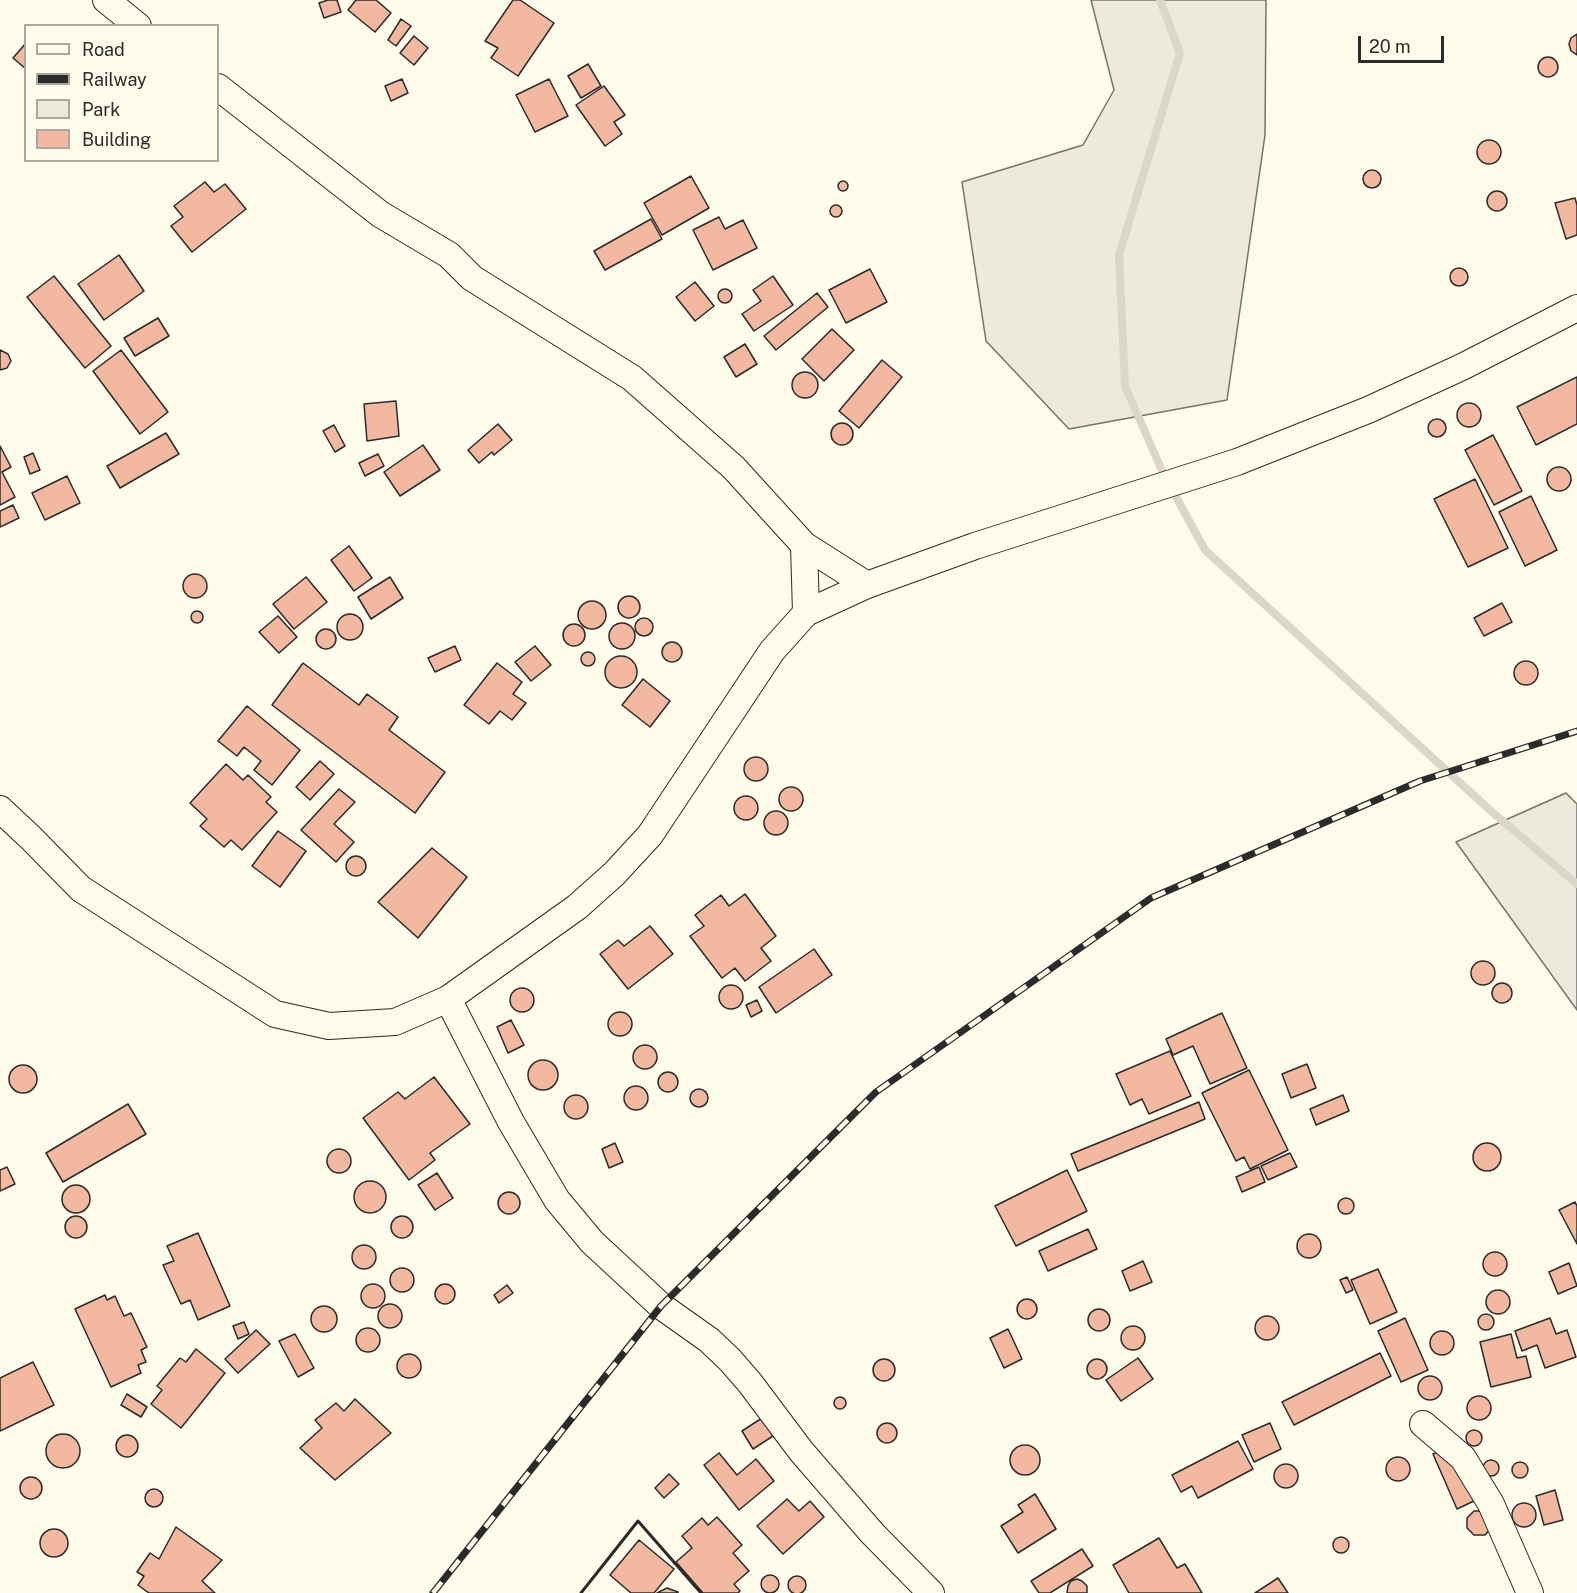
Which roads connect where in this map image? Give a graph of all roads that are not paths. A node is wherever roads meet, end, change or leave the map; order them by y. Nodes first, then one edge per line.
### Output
1 (106, 0) edge
2 (136, 24) edge
3 (219, 88) edge
4 (1577, 308) edge
5 (804, 545) junction
6 (867, 585) junction
7 (806, 613) junction
8 (0, 809) edge
9 (448, 999) junction
10 (1423, 1424) dead end
11 (931, 1593) edge
12 (1530, 1593) edge

1 - 2 street
3 - 5 street
4 - 6 street
5 - 6 street
5 - 7 street
6 - 7 street
7 - 9 street
8 - 9 street
9 - 11 street
10 - 12 street

